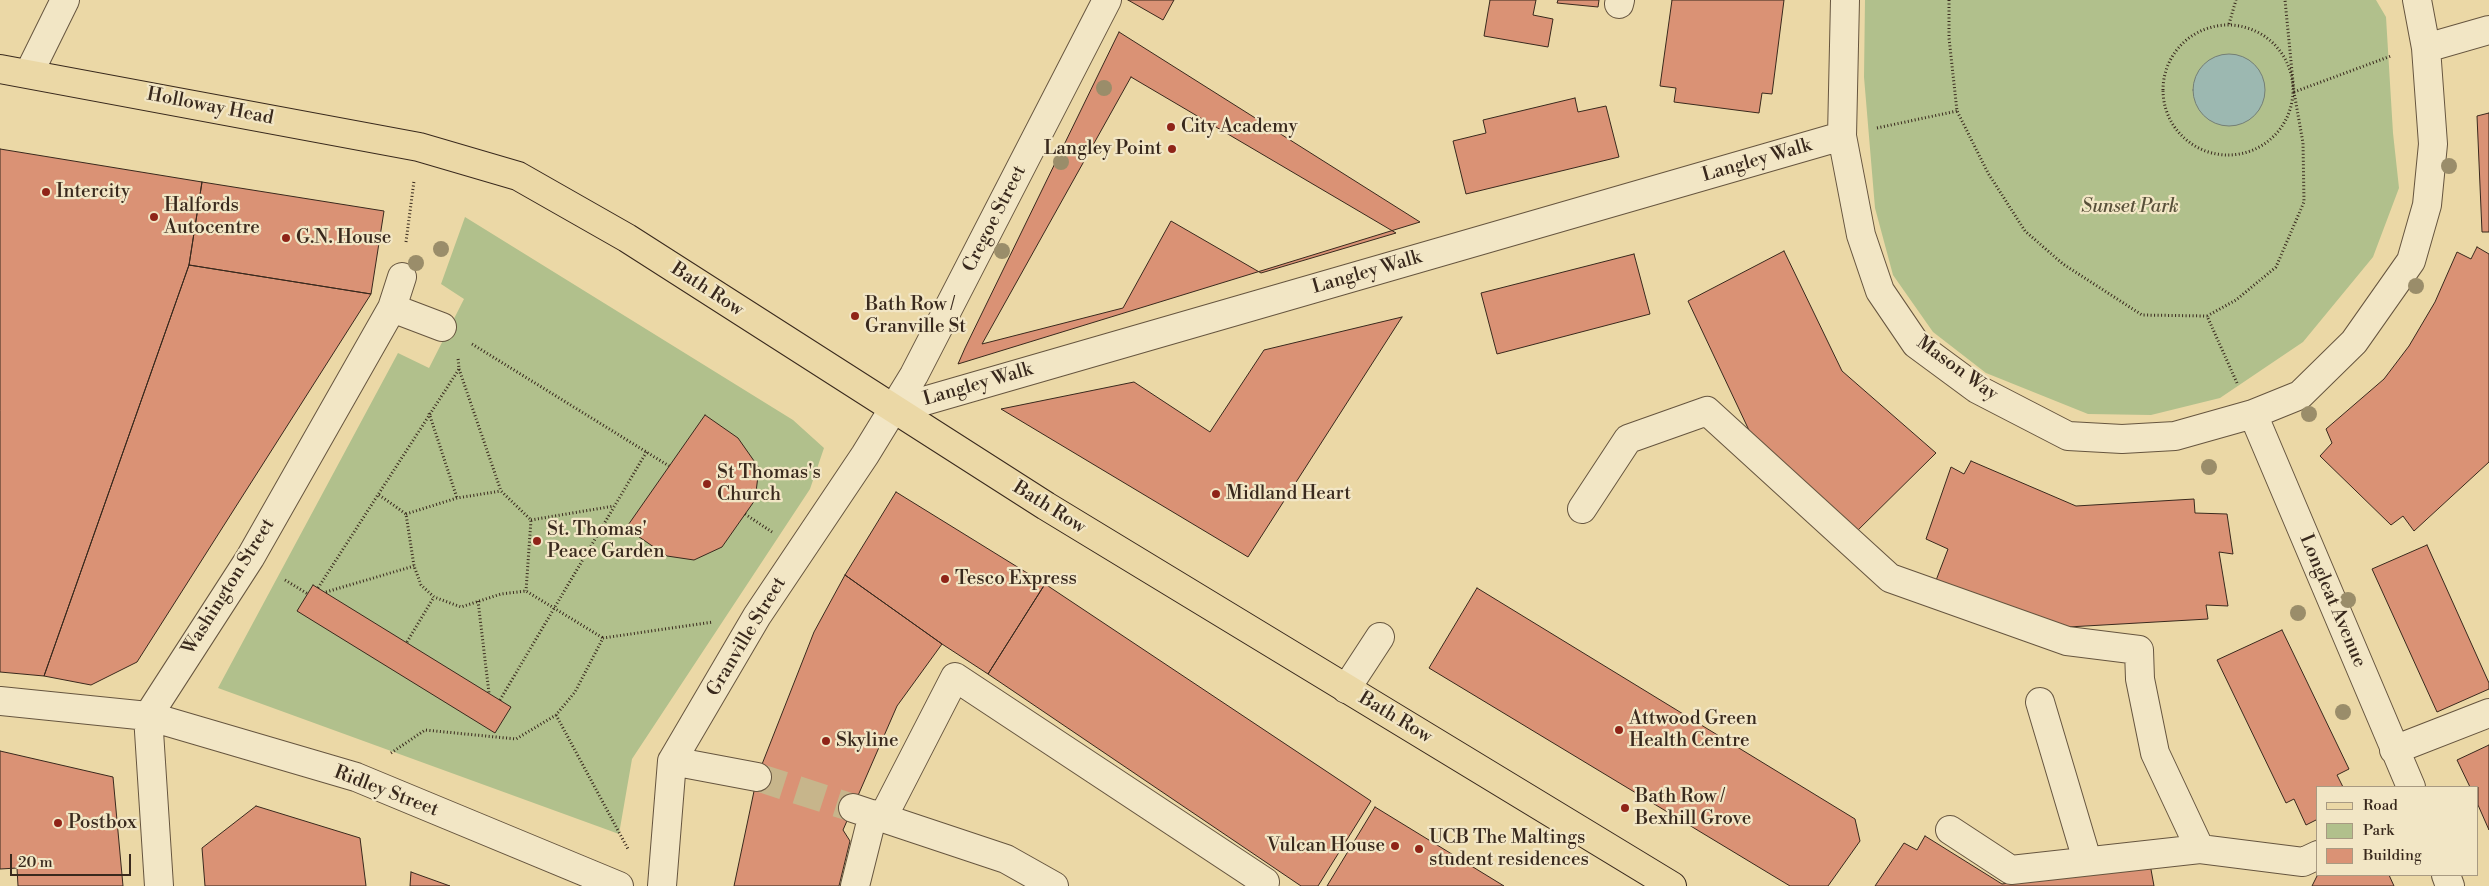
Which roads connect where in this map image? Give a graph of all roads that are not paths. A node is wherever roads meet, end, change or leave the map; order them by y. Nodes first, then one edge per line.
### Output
1 (65, 0) edge
2 (1107, 0) edge
3 (1845, 0) edge
4 (2417, 0) edge
5 (2489, 30) edge
6 (2426, 48) junction
7 (0, 69) edge
8 (29, 73) junction
9 (1842, 136) junction
10 (419, 147) joint
11 (402, 277) road end
12 (392, 308) junction
13 (448, 330) road end
14 (893, 410) junction
15 (2253, 414) junction
16 (1582, 509) dead end
17 (1380, 638) dead end
18 (1346, 689) junction
19 (0, 701) edge
20 (2040, 702) dead end
21 (2489, 712) edge
22 (148, 716) junction
23 (2394, 750) junction
24 (672, 762) junction
25 (756, 777) tunnel mouth
26 (2411, 786) edge
27 (870, 813) junction
28 (1950, 830) dead end
29 (2200, 849) junction
30 (2316, 856) edge
31 (2087, 860) junction
32 (160, 886) edge
33 (618, 886) edge
34 (662, 886) edge
35 (855, 886) edge
36 (1054, 886) edge
37 (1263, 886) edge
38 (1672, 886) edge

1 - 8 street
2 - 14 street, Cregoe Street
3 - 9 street, Mason Way
4 - 6 street, Mason Way
5 - 6 street
6 - 15 street, Mason Way
7 - 8 main road, Holloway Head
8 - 10 main road, Holloway Head
9 - 14 street, Langley Walk
9 - 15 street, Mason Way
10 - 14 main road, Bath Row
11 - 12 street, Washington Street
12 - 13 street
12 - 22 street, Washington Street
14 - 18 main road, Bath Row
14 - 24 street, Granville Street
15 - 23 street, Longleat Avenue
16 - 29 street
17 - 18 street
18 - 38 main road, Bath Row
19 - 22 street, Ridley Street
20 - 31 street
21 - 23 street
22 - 32 street
22 - 33 street, Ridley Street
23 - 26 street, Longleat Avenue
24 - 25 street
24 - 34 street, Granville Street
27 - 35 street
27 - 36 street
27 - 37 street
28 - 31 street
29 - 30 street
29 - 31 street

